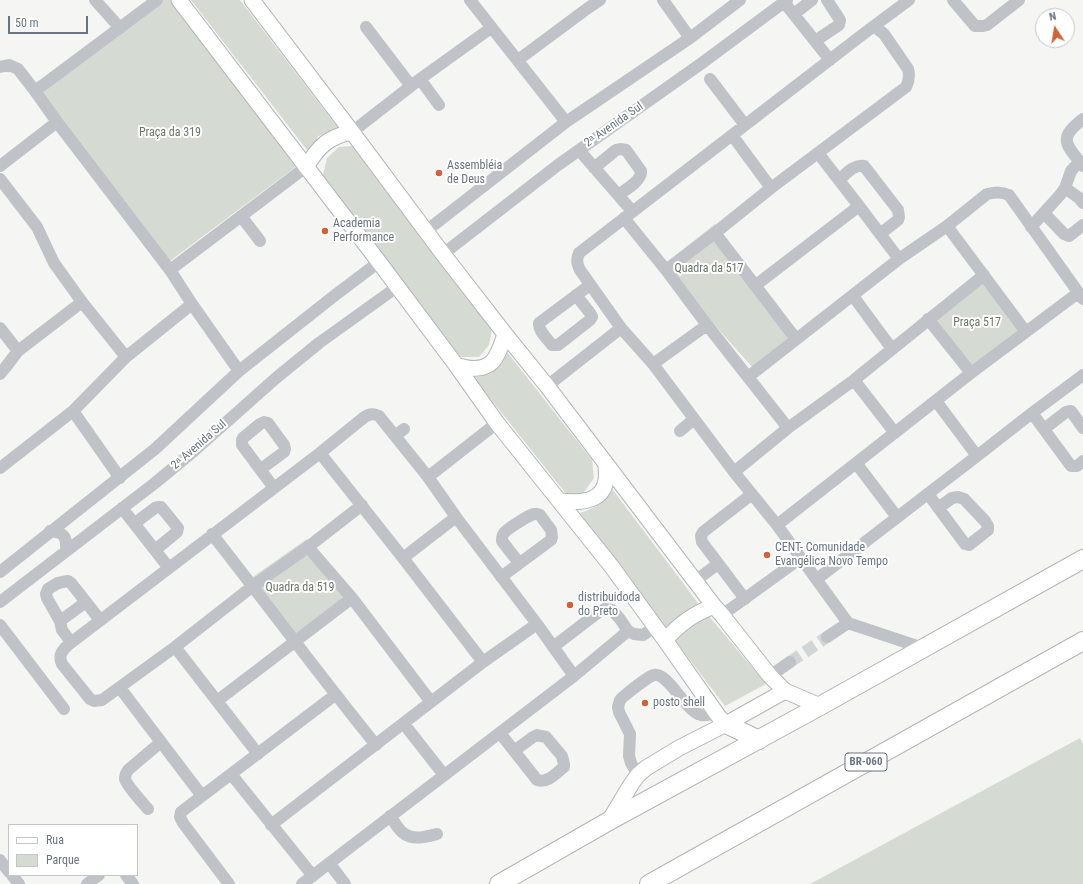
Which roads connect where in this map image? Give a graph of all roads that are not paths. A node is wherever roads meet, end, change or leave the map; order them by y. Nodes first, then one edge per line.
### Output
1 (95, 0) edge
2 (156, 0) edge
3 (179, 0) edge
4 (252, 0) edge
5 (470, 0) edge
6 (600, 0) edge
7 (663, 0) edge
8 (740, 0) edge
9 (812, 0) edge
10 (827, 0) edge
11 (909, 0) edge
12 (953, 0) edge
13 (1019, 0) edge
14 (786, 1) edge
15 (585, 4) edge
16 (794, 14) junction
17 (874, 26) junction
18 (366, 27) dead end
19 (120, 28) junction
20 (491, 28) junction
21 (690, 38) junction
22 (815, 41) junction
23 (518, 60) junction
24 (830, 60) junction
25 (0, 67) edge
26 (710, 79) dead end
27 (415, 83) junction
28 (35, 91) junction
29 (438, 105) dead end
30 (1083, 119) edge
31 (57, 122) junction
32 (566, 122) junction
33 (745, 125) junction
34 (352, 132) junction
35 (732, 135) junction
36 (579, 150) junction
37 (818, 153) junction
38 (1081, 163) edge
39 (0, 166) edge
40 (306, 167) junction
41 (594, 168) junction
42 (0, 179) edge
43 (839, 180) junction
44 (771, 188) junction
45 (1064, 188) junction
46 (618, 195) junction
47 (1083, 202) edge
48 (859, 206) junction
49 (1044, 213) junction
50 (628, 215) junction
51 (242, 216) junction
52 (1083, 225) edge
53 (947, 226) junction
54 (1031, 227) junction
55 (426, 231) junction
56 (715, 233) junction
57 (880, 234) junction
58 (260, 241) dead end
59 (444, 254) junction
60 (899, 259) junction
61 (379, 262) junction
62 (170, 270) junction
63 (666, 270) junction
64 (984, 275) junction
65 (590, 285) junction
66 (756, 285) junction
67 (397, 287) junction
68 (576, 295) dead end
69 (853, 296) junction
70 (1081, 296) edge
71 (82, 302) junction
72 (192, 304) junction
73 (928, 320) junction
74 (707, 325) junction
75 (0, 328) edge
76 (621, 328) junction
77 (1026, 332) junction
78 (505, 334) junction
79 (796, 339) junction
80 (892, 349) junction
81 (18, 352) junction
82 (126, 357) junction
83 (653, 364) junction
84 (456, 366) junction
85 (239, 371) junction
86 (971, 373) junction
87 (0, 374) edge
88 (1083, 375) edge
89 (748, 378) junction
90 (854, 380) junction
91 (547, 386) junction
92 (936, 402) junction
93 (72, 411) junction
94 (1032, 413) junction
95 (694, 419) junction
96 (497, 424) junction
97 (788, 428) junction
98 (1083, 428) edge
99 (1044, 429) junction
100 (680, 431) dead end
101 (895, 433) junction
102 (320, 453) junction
103 (977, 456) junction
104 (1083, 461) edge
105 (856, 463) junction
106 (606, 464) junction
107 (0, 468) edge
108 (261, 469) dead end
109 (734, 472) junction
110 (428, 477) junction
111 (120, 478) junction
112 (274, 488) junction
113 (752, 494) junction
114 (928, 494) junction
115 (560, 501) junction
116 (362, 505) junction
117 (122, 508) junction
118 (938, 508) dead end
119 (456, 517) junction
120 (897, 517) junction
121 (135, 524) junction
122 (777, 525) junction
123 (50, 531) junction
124 (212, 534) junction
125 (308, 547) junction
126 (155, 550) junction
127 (66, 552) junction
128 (403, 558) junction
129 (800, 558) junction
130 (1083, 559) edge
131 (518, 563) dead end
132 (718, 564) junction
133 (169, 568) junction
134 (41, 570) junction
135 (0, 572) edge
136 (501, 576) junction
137 (817, 579) junction
138 (695, 581) junction
139 (53, 585) junction
140 (253, 586) junction
141 (352, 598) junction
142 (744, 599) junction
143 (0, 602) edge
144 (86, 602) junction
145 (718, 610) junction
146 (100, 620) junction
147 (60, 621) junction
148 (848, 623) junction
149 (537, 624) junction
150 (0, 625) edge
151 (655, 627) junction
152 (628, 631) junction
153 (827, 637) tunnel mouth
154 (666, 640) junction
155 (295, 641) junction
156 (71, 642) junction
157 (1083, 642) edge
158 (175, 647) junction
159 (553, 647) junction
160 (924, 648) junction
161 (483, 662) junction
162 (790, 662) tunnel mouth
163 (687, 671) junction
164 (574, 676) junction
165 (770, 676) junction
166 (670, 684) junction
167 (120, 688) junction
168 (785, 691) junction
169 (335, 695) junction
170 (218, 701) junction
171 (431, 702) junction
172 (820, 706) junction
173 (64, 709) dead end
174 (721, 719) junction
175 (404, 724) junction
176 (500, 733) junction
177 (759, 740) junction
178 (161, 742) junction
179 (376, 746) junction
180 (514, 751) dead end
181 (258, 754) junction
182 (230, 774) junction
183 (444, 775) junction
184 (638, 775) junction
185 (202, 796) junction
186 (148, 809) dead end
187 (390, 816) junction
188 (610, 821) junction
189 (271, 825) junction
190 (437, 834) dead end
191 (329, 863) junction
192 (13, 876) edge
193 (98, 876) edge
194 (127, 876) edge
195 (312, 876) junction
196 (19, 884) edge
197 (87, 884) edge
198 (133, 884) edge
199 (229, 884) edge
200 (302, 884) edge
201 (345, 884) edge
202 (499, 884) edge
203 (649, 884) edge

1 - 19 street
2 - 19 street
3 - 40 main road
4 - 34 main road
5 - 20 street
6 - 15 street
7 - 21 street
8 - 21 street
9 - 16 street
10 - 22 street
11 - 17 street
12 - 13 street
14 - 16 street
14 - 36 street, 2ᵃ Avenida Sul
15 - 23 street
16 - 22 street
17 - 24 street
17 - 37 street
18 - 27 street
19 - 28 street
20 - 23 street
20 - 27 street
21 - 32 street
22 - 24 street
23 - 32 street
24 - 33 street
25 - 28 street
26 - 33 street
27 - 29 street
27 - 34 street
28 - 31 street
30 - 38 street
31 - 39 street
31 - 62 street
32 - 55 street
33 - 35 street
34 - 40 main road
34 - 55 main road
35 - 44 street
35 - 50 street
36 - 41 street
36 - 59 street, 2ᵃ Avenida Sul
37 - 43 street
37 - 44 street
38 - 45 street
40 - 51 street
40 - 61 main road
41 - 46 street
41 - 46 street
42 - 71 street
43 - 48 street
43 - 57 street
44 - 56 street
45 - 47 street
45 - 49 street
46 - 50 street
48 - 57 street
48 - 66 street
49 - 52 street
49 - 54 street
50 - 63 street
50 - 65 street
51 - 58 street
51 - 62 street
53 - 54 street
53 - 60 street
53 - 64 street
54 - 70 street
55 - 59 main road
56 - 63 street
56 - 66 street
57 - 60 street
59 - 78 main road
60 - 69 street
61 - 67 main road
61 - 85 street
62 - 72 street
63 - 74 street
64 - 73 street
64 - 77 street
65 - 68 street
65 - 76 street
66 - 79 street
67 - 84 main road
67 - 117 street, 2ᵃ Avenida Sul
69 - 79 street
69 - 80 street
70 - 77 street
71 - 81 street
71 - 82 street
72 - 82 street
72 - 85 street
73 - 80 street
73 - 86 street
74 - 83 street
74 - 89 street
75 - 81 street
76 - 83 street
76 - 91 street
77 - 86 street
78 - 84 main road
78 - 91 main road
79 - 89 street
80 - 90 street
81 - 87 street
82 - 93 street
83 - 95 street
84 - 96 main road
85 - 111 street
86 - 92 street
88 - 94 street
89 - 97 street
90 - 97 street
90 - 101 street
91 - 106 main road
92 - 101 street
92 - 103 street
93 - 107 street
93 - 111 street
94 - 99 street
94 - 103 street
95 - 100 street
95 - 109 street
96 - 110 street
96 - 115 main road
97 - 109 street
98 - 99 street
99 - 104 street
101 - 105 street
102 - 110 street
102 - 112 street
102 - 116 street
103 - 114 street
105 - 120 street
105 - 122 street
106 - 115 main road
106 - 138 main road
108 - 112 street
109 - 113 street
110 - 119 street
111 - 123 street
112 - 124 street
113 - 122 street
113 - 132 street
114 - 118 street
114 - 120 street
115 - 151 main road
116 - 125 street
116 - 128 street
117 - 121 street
117 - 127 street, 2ᵃ Avenida Sul
119 - 128 street
119 - 136 street
120 - 137 street
121 - 126 street
121 - 126 street
122 - 129 street
123 - 127 street
123 - 135 street
124 - 133 street
124 - 140 street
125 - 140 street
125 - 141 street
126 - 133 street
127 - 134 street, 2ᵃ Avenida Sul
128 - 161 street
129 - 137 street
129 - 142 street
130 - 160 highway
131 - 136 street
132 - 138 street
132 - 142 street
133 - 146 street
134 - 139 street
134 - 143 street, 2ᵃ Avenida Sul
136 - 149 street
137 - 148 street
138 - 145 main road
139 - 144 street
139 - 147 street
140 - 155 street
140 - 158 street
141 - 155 street
141 - 171 street
142 - 145 street
144 - 146 street
144 - 147 street
145 - 154 main road
145 - 165 main road
146 - 156 street
147 - 156 street
148 - 153 street
148 - 160 street
149 - 159 street
149 - 161 street
150 - 173 street
151 - 152 street
151 - 154 main road
152 - 159 street
152 - 164 street
154 - 163 main road
155 - 169 street
155 - 170 street
156 - 167 street
157 - 203 highway, BR-060
158 - 167 street
158 - 170 street
159 - 164 street
160 - 172 highway
161 - 171 street
162 - 165 street
163 - 166 street
163 - 174 main road
164 - 176 street
165 - 168 main road
166 - 174 street
166 - 184 street
167 - 178 street
168 - 172 main road
168 - 174 main road
169 - 179 street
169 - 181 street
170 - 181 street
171 - 175 street
172 - 177 highway
174 - 177 highway
174 - 184 main road
175 - 179 street
175 - 183 street
176 - 180 street
176 - 183 street
177 - 188 highway
178 - 185 street
178 - 186 street
179 - 189 street
181 - 182 street
182 - 185 street
182 - 189 street
183 - 187 street
184 - 188 main road
185 - 199 street
187 - 190 street
187 - 191 street
188 - 202 highway
189 - 195 street
191 - 195 street
191 - 201 street
192 - 196 street
193 - 197 street
194 - 198 street
195 - 200 street

